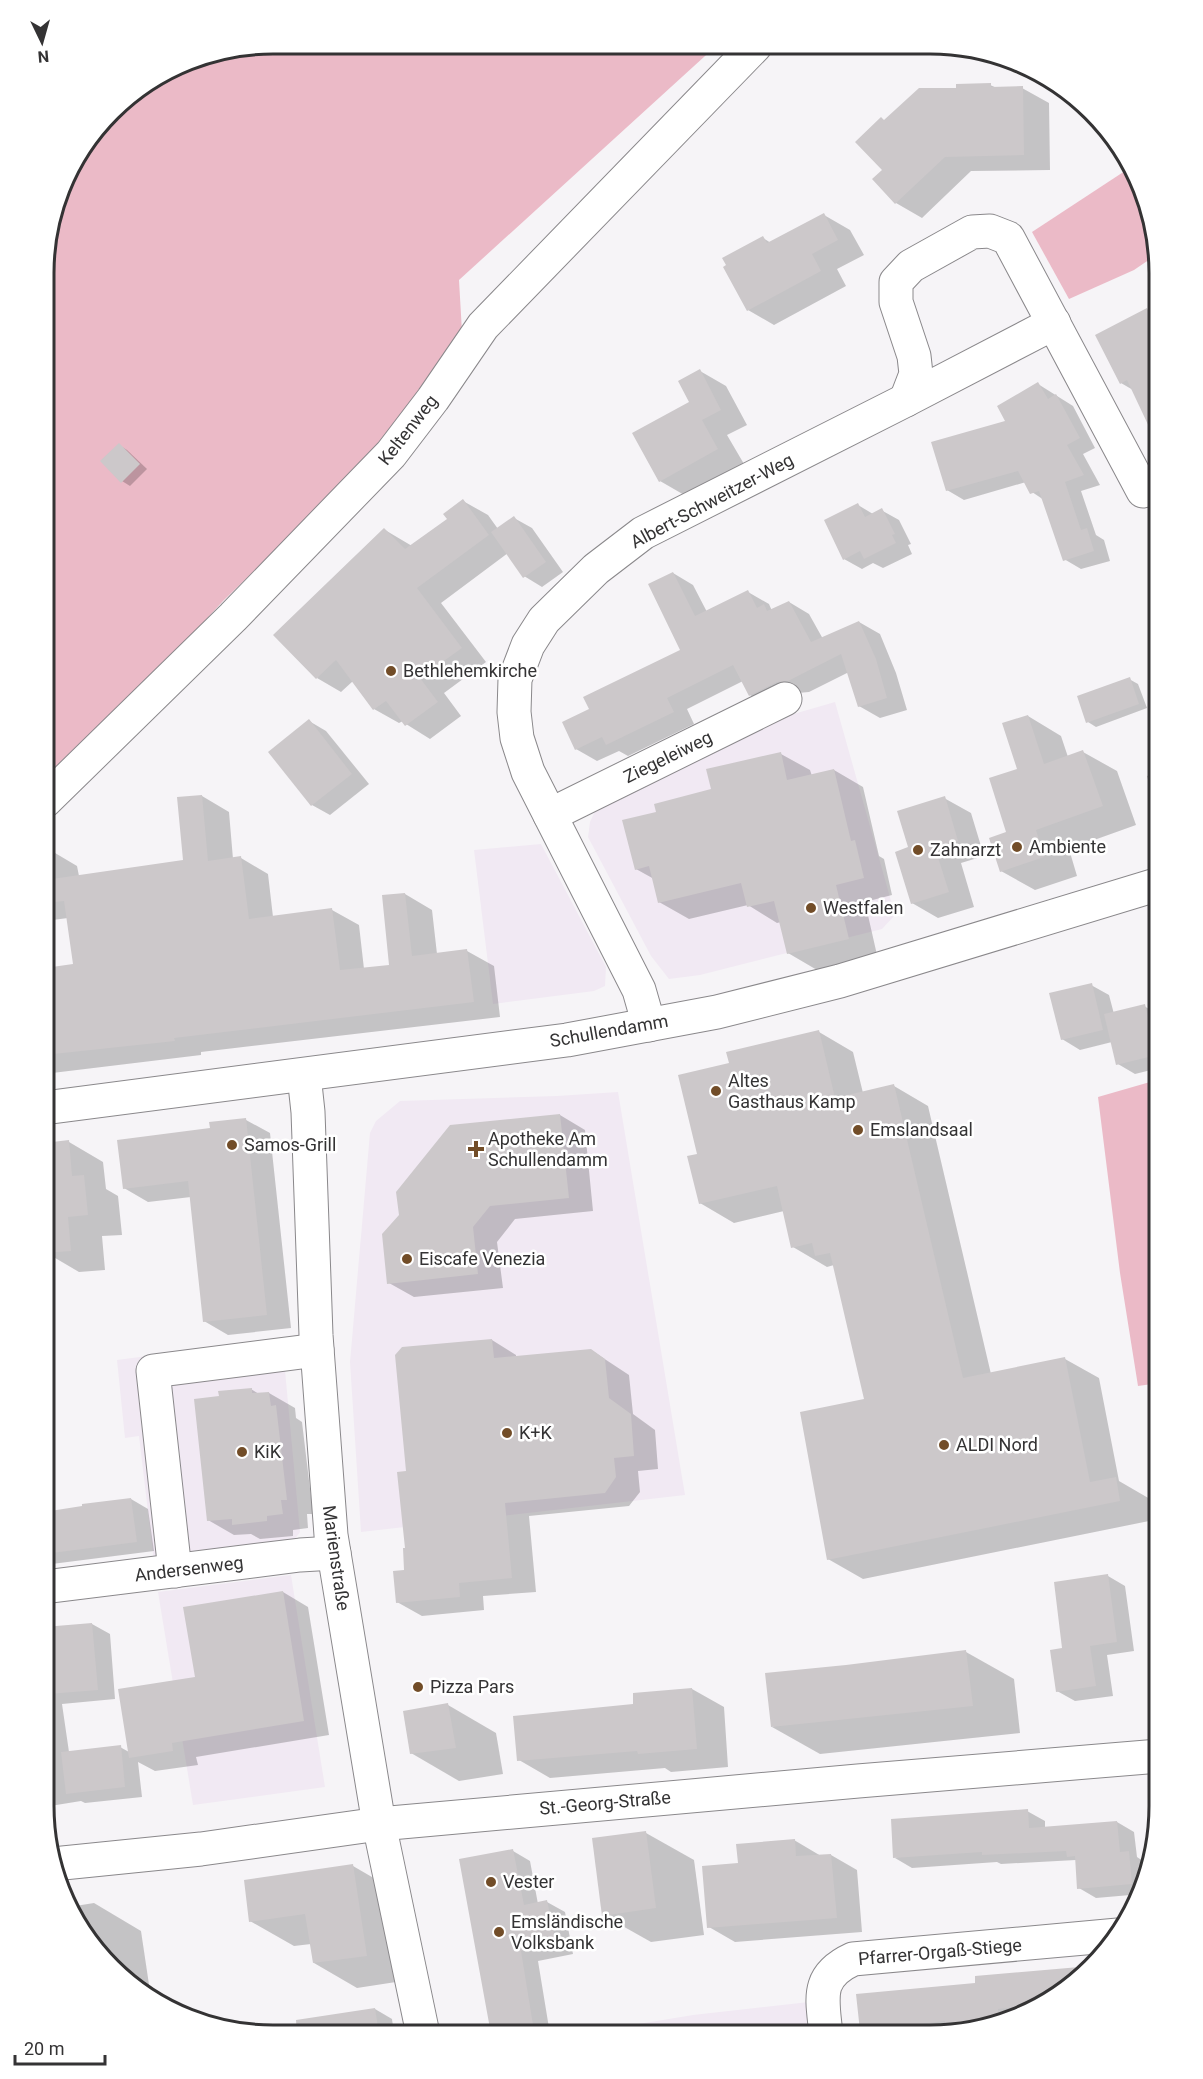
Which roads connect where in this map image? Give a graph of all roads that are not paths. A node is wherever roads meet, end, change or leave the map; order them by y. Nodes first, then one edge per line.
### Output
1 (747, 54) edge
2 (1054, 323) junction
3 (906, 400) junction
4 (1143, 491) dead end
5 (785, 699) dead end
6 (54, 792) edge
7 (550, 815) junction
8 (1149, 887) edge
9 (649, 1025) junction
10 (304, 1074) junction
11 (54, 1107) edge
12 (317, 1350) junction
13 (334, 1553) junction
14 (175, 1571) junction
15 (54, 1586) edge
16 (1149, 1757) edge
17 (379, 1824) junction
18 (61, 1863) edge
19 (1106, 1936) edge
20 (421, 2025) edge
21 (825, 2025) edge

1 - 6 street, Keltenweg
2 - 3 street, Albert-Schweitzer-Weg
2 - 3 street
2 - 4 street
3 - 7 street, Albert-Schweitzer-Weg
5 - 7 street, Ziegeleiweg
7 - 9 street, Albert-Schweitzer-Weg
8 - 9 street, Schullendamm
9 - 10 street, Schullendamm
10 - 11 street, Schullendamm
10 - 12 street, Marienstraße
12 - 13 street, Marienstraße
12 - 14 street
13 - 14 street, Andersenweg
13 - 17 street, Marienstraße
14 - 15 street, Andersenweg
16 - 17 street, St.-Georg-Straße
17 - 18 street, St.-Georg-Straße
17 - 20 street, Marienstraße
19 - 21 street, Pfarrer-Orgaß-Stiege

